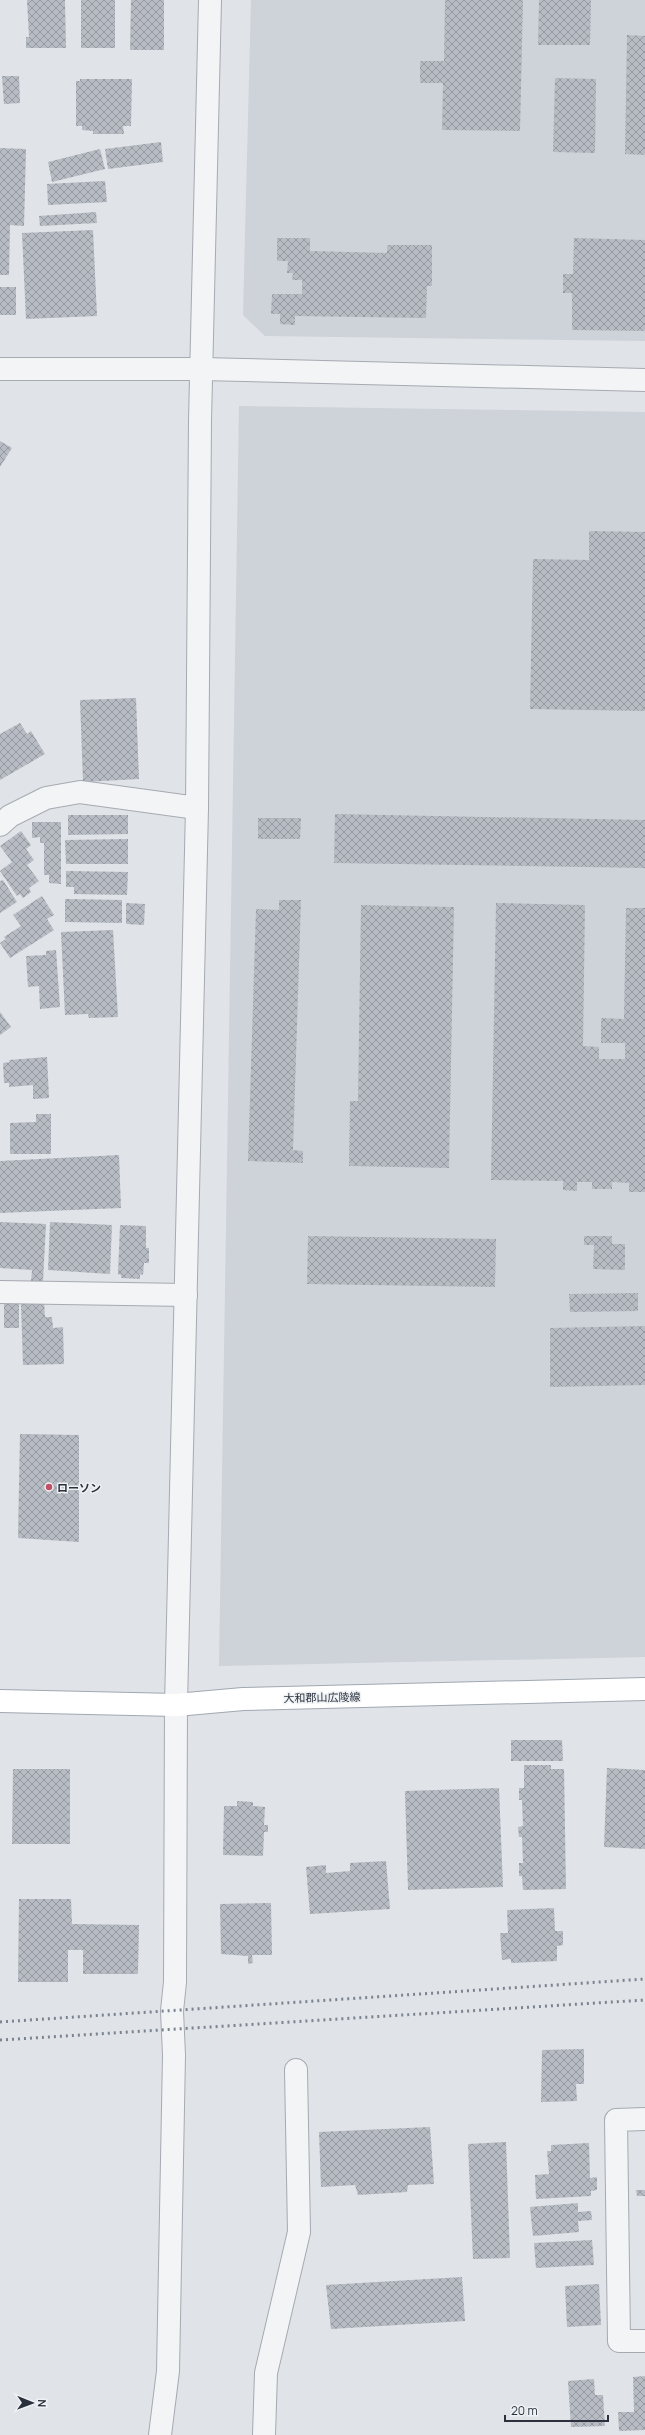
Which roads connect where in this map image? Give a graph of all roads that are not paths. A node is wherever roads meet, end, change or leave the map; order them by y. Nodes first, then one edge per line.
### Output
1 (210, 0) edge
2 (0, 369) edge
3 (201, 369) junction
4 (645, 380) edge
5 (197, 808) junction
6 (0, 825) edge
7 (0, 1292) edge
8 (186, 1295) junction
9 (645, 1689) edge
10 (0, 1701) edge
11 (176, 1705) junction
12 (296, 2070) dead end
13 (645, 2119) edge
14 (645, 2340) edge
15 (160, 2435) edge
16 (264, 2435) edge

1 - 3 street
2 - 3 street
3 - 4 street
3 - 5 street
5 - 6 street
5 - 8 street
7 - 8 street
8 - 11 street
9 - 11 main road, 大和郡山広陵線
10 - 11 main road, 大和郡山広陵線
11 - 15 street
12 - 16 street
13 - 14 street

